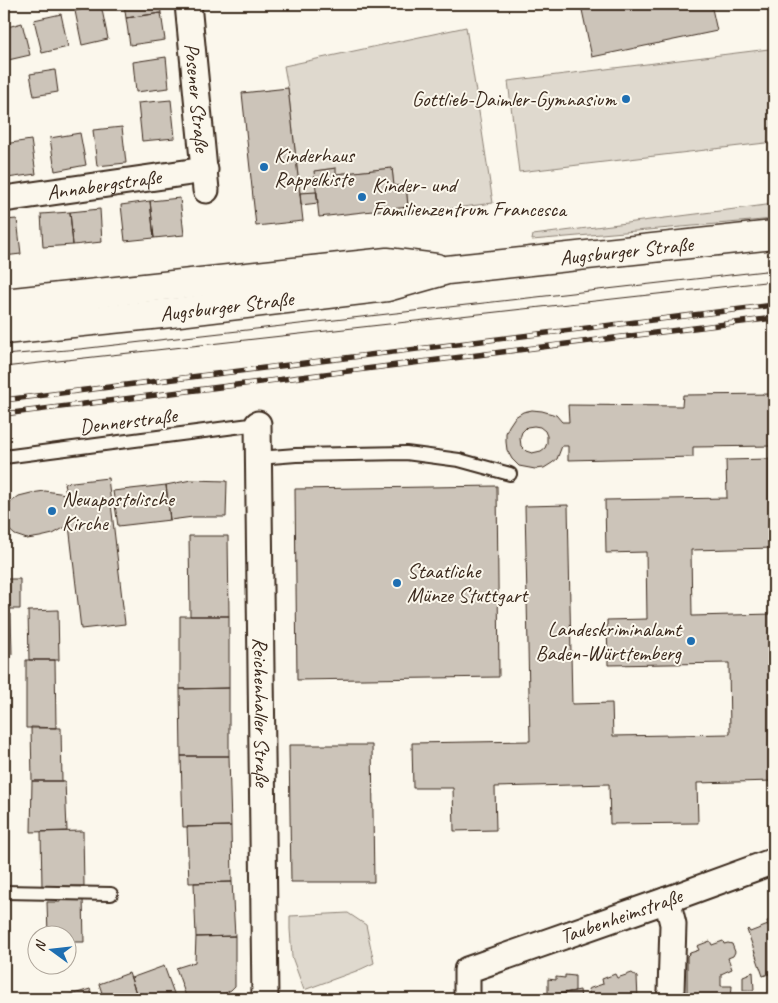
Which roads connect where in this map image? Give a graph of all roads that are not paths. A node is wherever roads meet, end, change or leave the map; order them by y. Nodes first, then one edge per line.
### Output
1 (188, 4) edge
2 (206, 180) joint
3 (4, 198) edge
4 (774, 235) edge
5 (447, 270) junction
6 (4, 303) edge
7 (4, 330) edge
8 (258, 424) joint
9 (4, 457) edge
10 (258, 458) junction
11 (510, 474) dead end
12 (774, 861) edge
13 (4, 892) edge
14 (110, 894) dead end
15 (667, 900) junction
16 (265, 999) edge
17 (467, 999) edge
18 (669, 999) edge

1 - 2 street, Posener Straße
2 - 3 street, Annabergstraße
4 - 5 main road, Augsburger Straße
5 - 6 main road, Augsburger Straße
5 - 7 main road, Augsburger Straße
8 - 9 lane, Dennerstraße
8 - 10 street, Reichenhaller Straße
10 - 11 lane
10 - 16 street, Reichenhaller Straße
12 - 15 street, Taubenheimstraße
13 - 14 lane
15 - 17 street, Taubenheimstraße
15 - 18 street

